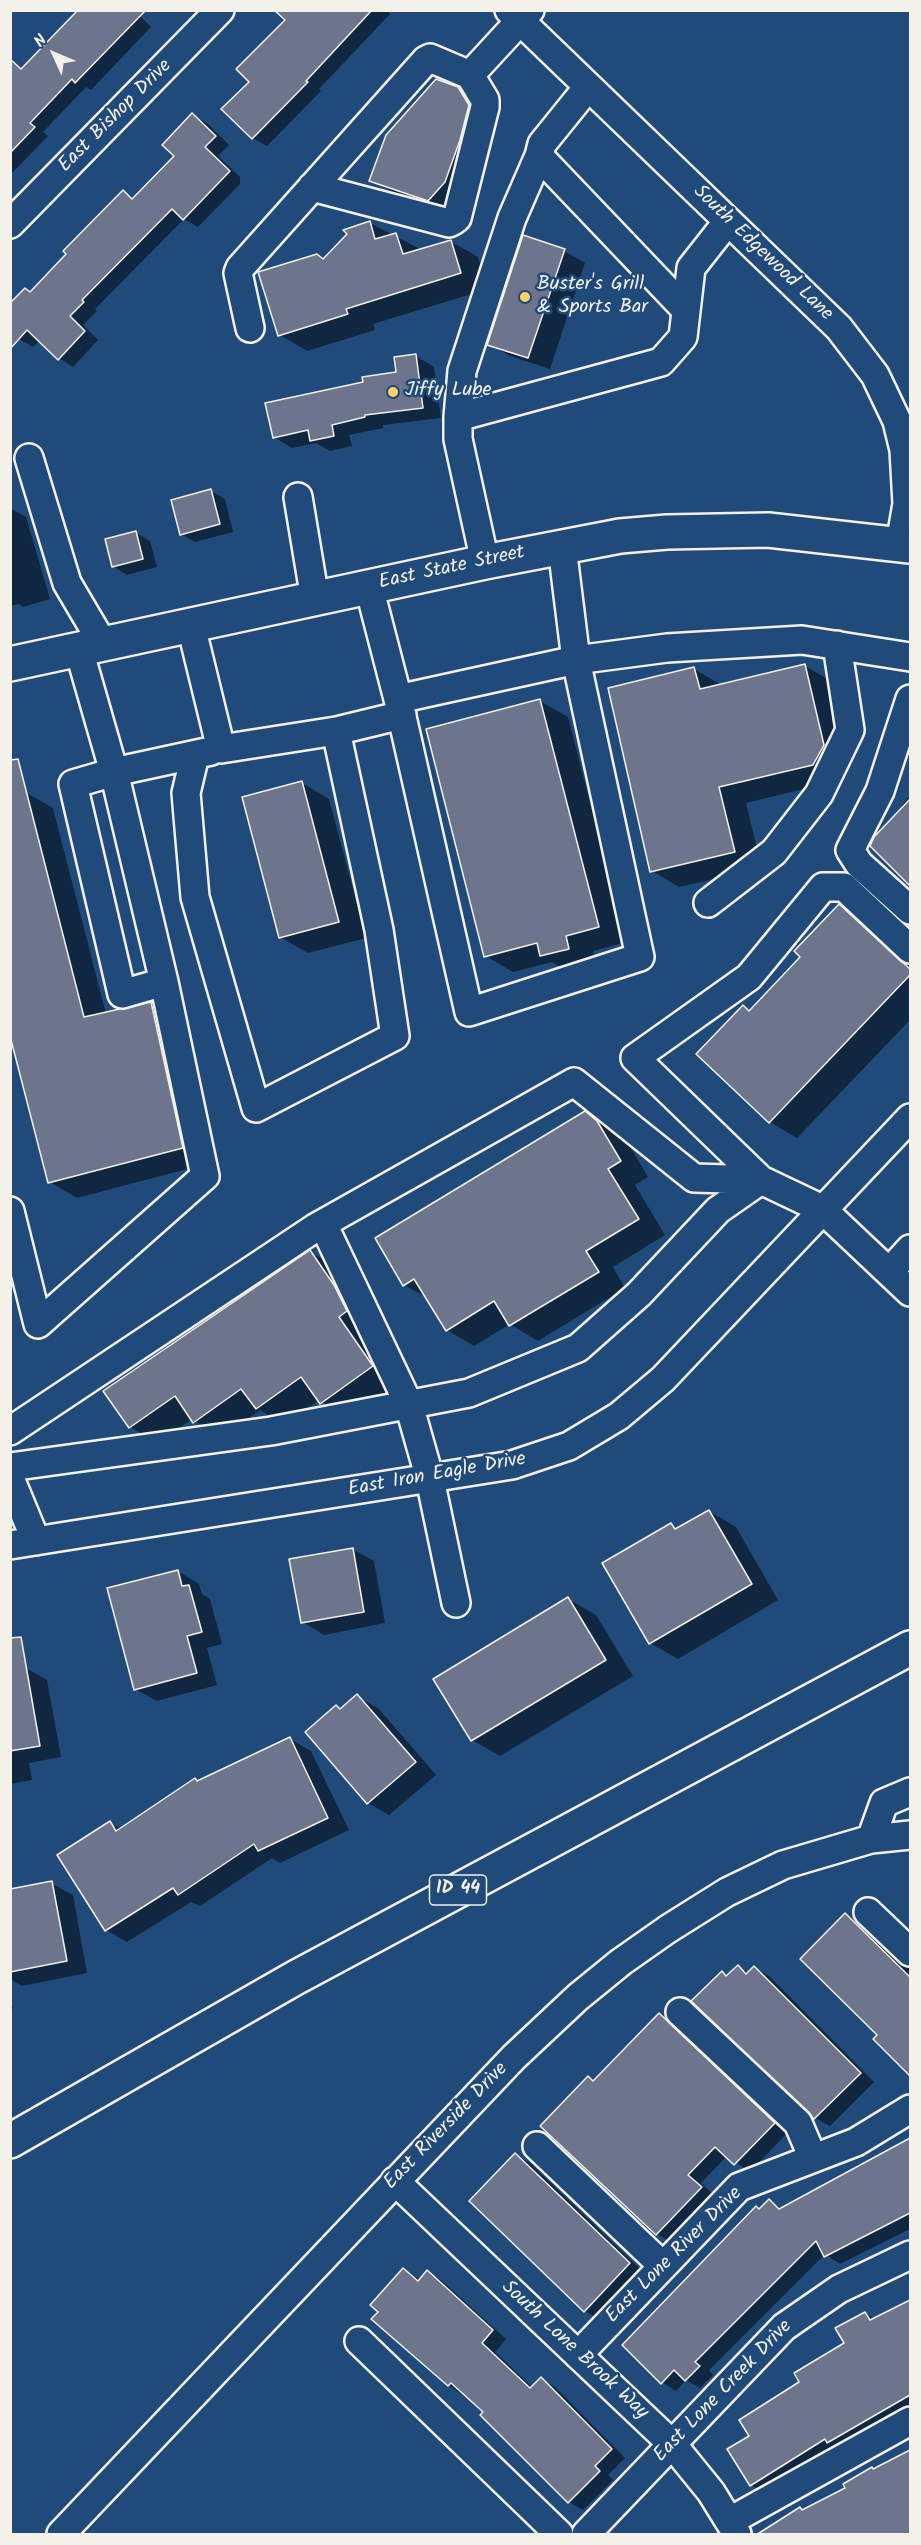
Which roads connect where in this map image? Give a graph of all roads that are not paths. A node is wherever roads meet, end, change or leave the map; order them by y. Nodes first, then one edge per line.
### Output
1 (214, 13) edge
2 (520, 14) edge
3 (470, 75) junction
4 (588, 87) junction
5 (539, 156) junction
6 (312, 188) junction
7 (728, 221) junction
8 (10, 224) edge
9 (686, 310) junction
10 (250, 328) dead end
11 (458, 417) junction
12 (29, 458) dead end
13 (298, 497) dead end
14 (905, 545) edge
15 (562, 547) junction
16 (485, 562) junction
17 (369, 587) junction
18 (315, 599) junction
19 (191, 626) junction
20 (837, 645) junction
21 (91, 647) junction
22 (910, 657) edge
23 (576, 660) junction
24 (10, 664) edge
25 (910, 699) edge
26 (400, 707) junction
27 (336, 731) junction
28 (208, 752) junction
29 (114, 772) junction
30 (708, 903) dead end
31 (910, 910) edge
32 (910, 949) edge
33 (164, 982) junction
34 (910, 1118) edge
35 (761, 1180) junction
36 (822, 1209) junction
37 (10, 1211) edge
38 (323, 1224) junction
39 (910, 1249) edge
40 (889, 1272) junction
41 (910, 1292) edge
42 (409, 1405) junction
43 (10, 1431) edge
44 (10, 1467) edge
45 (10, 1478) edge
46 (430, 1479) junction
47 (23, 1543) edge
48 (456, 1603) dead end
49 (910, 1648) edge
50 (910, 1792) edge
51 (910, 1835) edge
52 (871, 1839) junction
53 (868, 1911) dead end
54 (910, 1952) edge
55 (680, 2012) dead end
56 (910, 2109) edge
57 (10, 2141) edge
58 (537, 2146) dead end
59 (813, 2158) junction
60 (395, 2181) junction
61 (910, 2255) edge
62 (663, 2266) junction
63 (359, 2341) dead end
64 (578, 2355) junction
65 (910, 2421) edge
66 (672, 2444) junction
67 (733, 2528) edge
68 (61, 2535) edge
69 (559, 2535) edge
70 (586, 2535) edge

1 - 8 street, East Bishop Drive
2 - 3 street
2 - 4 street, South Edgewood Lane
3 - 6 street
3 - 6 street
4 - 5 street
4 - 7 street, South Edgewood Lane
5 - 9 street
5 - 11 street
6 - 10 street
7 - 9 street
7 - 14 street, South Edgewood Lane
9 - 11 street
11 - 16 street
12 - 21 street
13 - 18 street
14 - 15 main road, East State Street
15 - 16 main road, East State Street
15 - 23 street
16 - 17 main road, East State Street
17 - 18 main road, East State Street
17 - 26 street
18 - 19 main road, East State Street
19 - 21 main road, East State Street
19 - 28 street
20 - 22 street
20 - 23 street
20 - 30 street
21 - 24 main road, East State Street
21 - 29 street
23 - 26 street
23 - 26 street
25 - 31 street
26 - 27 street
27 - 28 street
27 - 28 street
28 - 29 street
29 - 33 street
29 - 33 street
32 - 35 street
33 - 37 street
34 - 36 street, East Iron Eagle Drive
35 - 36 street
35 - 38 street
35 - 42 street
36 - 40 street
36 - 46 street, East Iron Eagle Drive
38 - 42 street
38 - 43 street
39 - 40 street
40 - 41 street
42 - 44 street
42 - 46 street
45 - 47 street
46 - 47 street, East Iron Eagle Drive
46 - 48 street
49 - 57 main road, ID 44
50 - 52 street
51 - 52 street, East Riverside Drive
52 - 60 street, East Riverside Drive
53 - 54 street
55 - 59 street
56 - 59 street, East Lone River Drive
58 - 62 street
59 - 62 street, East Lone River Drive
60 - 64 street, South Lone Brook Way
60 - 68 street, East Riverside Drive
61 - 66 street, East Lone Creek Drive
62 - 64 street, East Lone River Drive
63 - 69 street
64 - 66 street, South Lone Brook Way
65 - 67 street
66 - 67 street, South Lone Brook Way
66 - 70 street, East Lone Creek Drive

